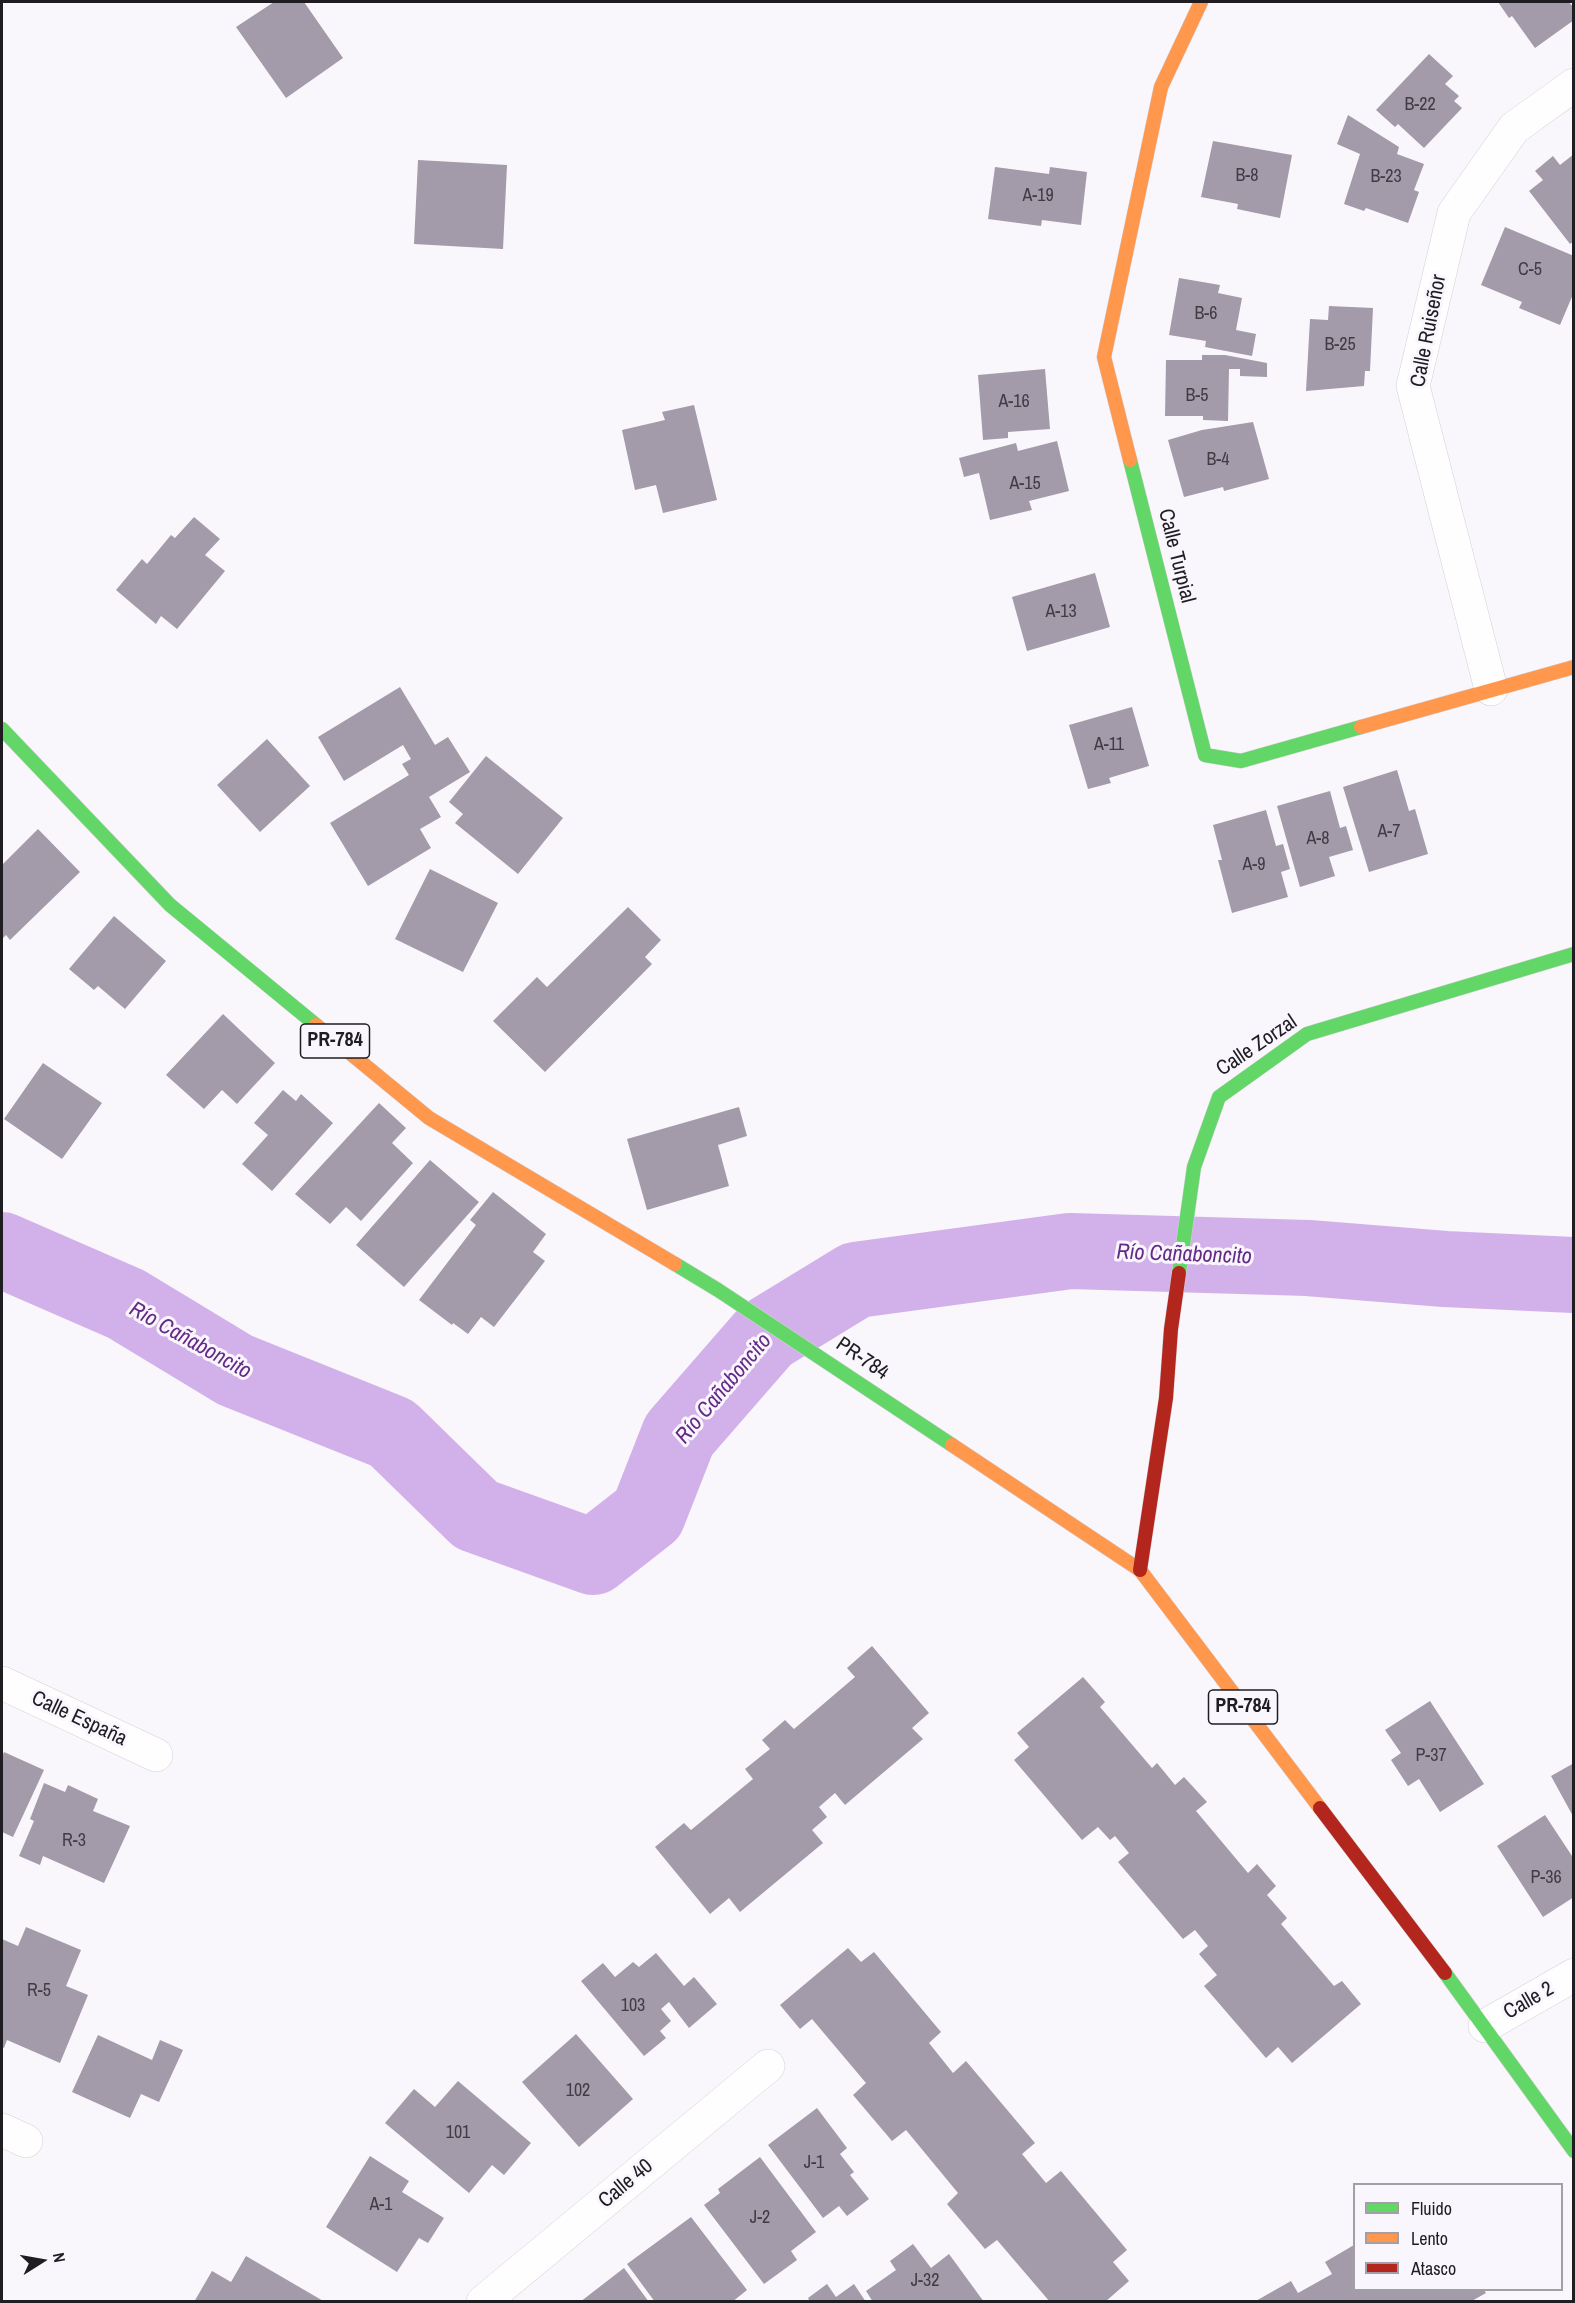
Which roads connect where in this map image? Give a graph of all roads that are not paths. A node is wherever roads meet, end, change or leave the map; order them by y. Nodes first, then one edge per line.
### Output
1 (1202, 2) edge
2 (1574, 85) edge
3 (1574, 667) edge
4 (1491, 689) junction
5 (2, 729) edge
6 (1574, 954) edge
7 (1140, 1570) junction
8 (2, 1683) edge
9 (156, 1755) dead end
10 (1574, 1975) edge
11 (1485, 2026) junction
12 (768, 2066) dead end
13 (1574, 2151) edge
14 (483, 2301) edge

1 - 4 main road, Calle Turpial
2 - 4 street, Calle Ruiseñor
3 - 4 main road, Calle Turpial
5 - 7 main road, PR-784 / PR-784
6 - 7 main road, Calle Zorzal
7 - 11 main road, PR-784 / PR-784
8 - 9 street, Calle España
10 - 11 street, Calle 2
11 - 13 main road, PR-784 / PR-784
12 - 14 street, Calle 40

